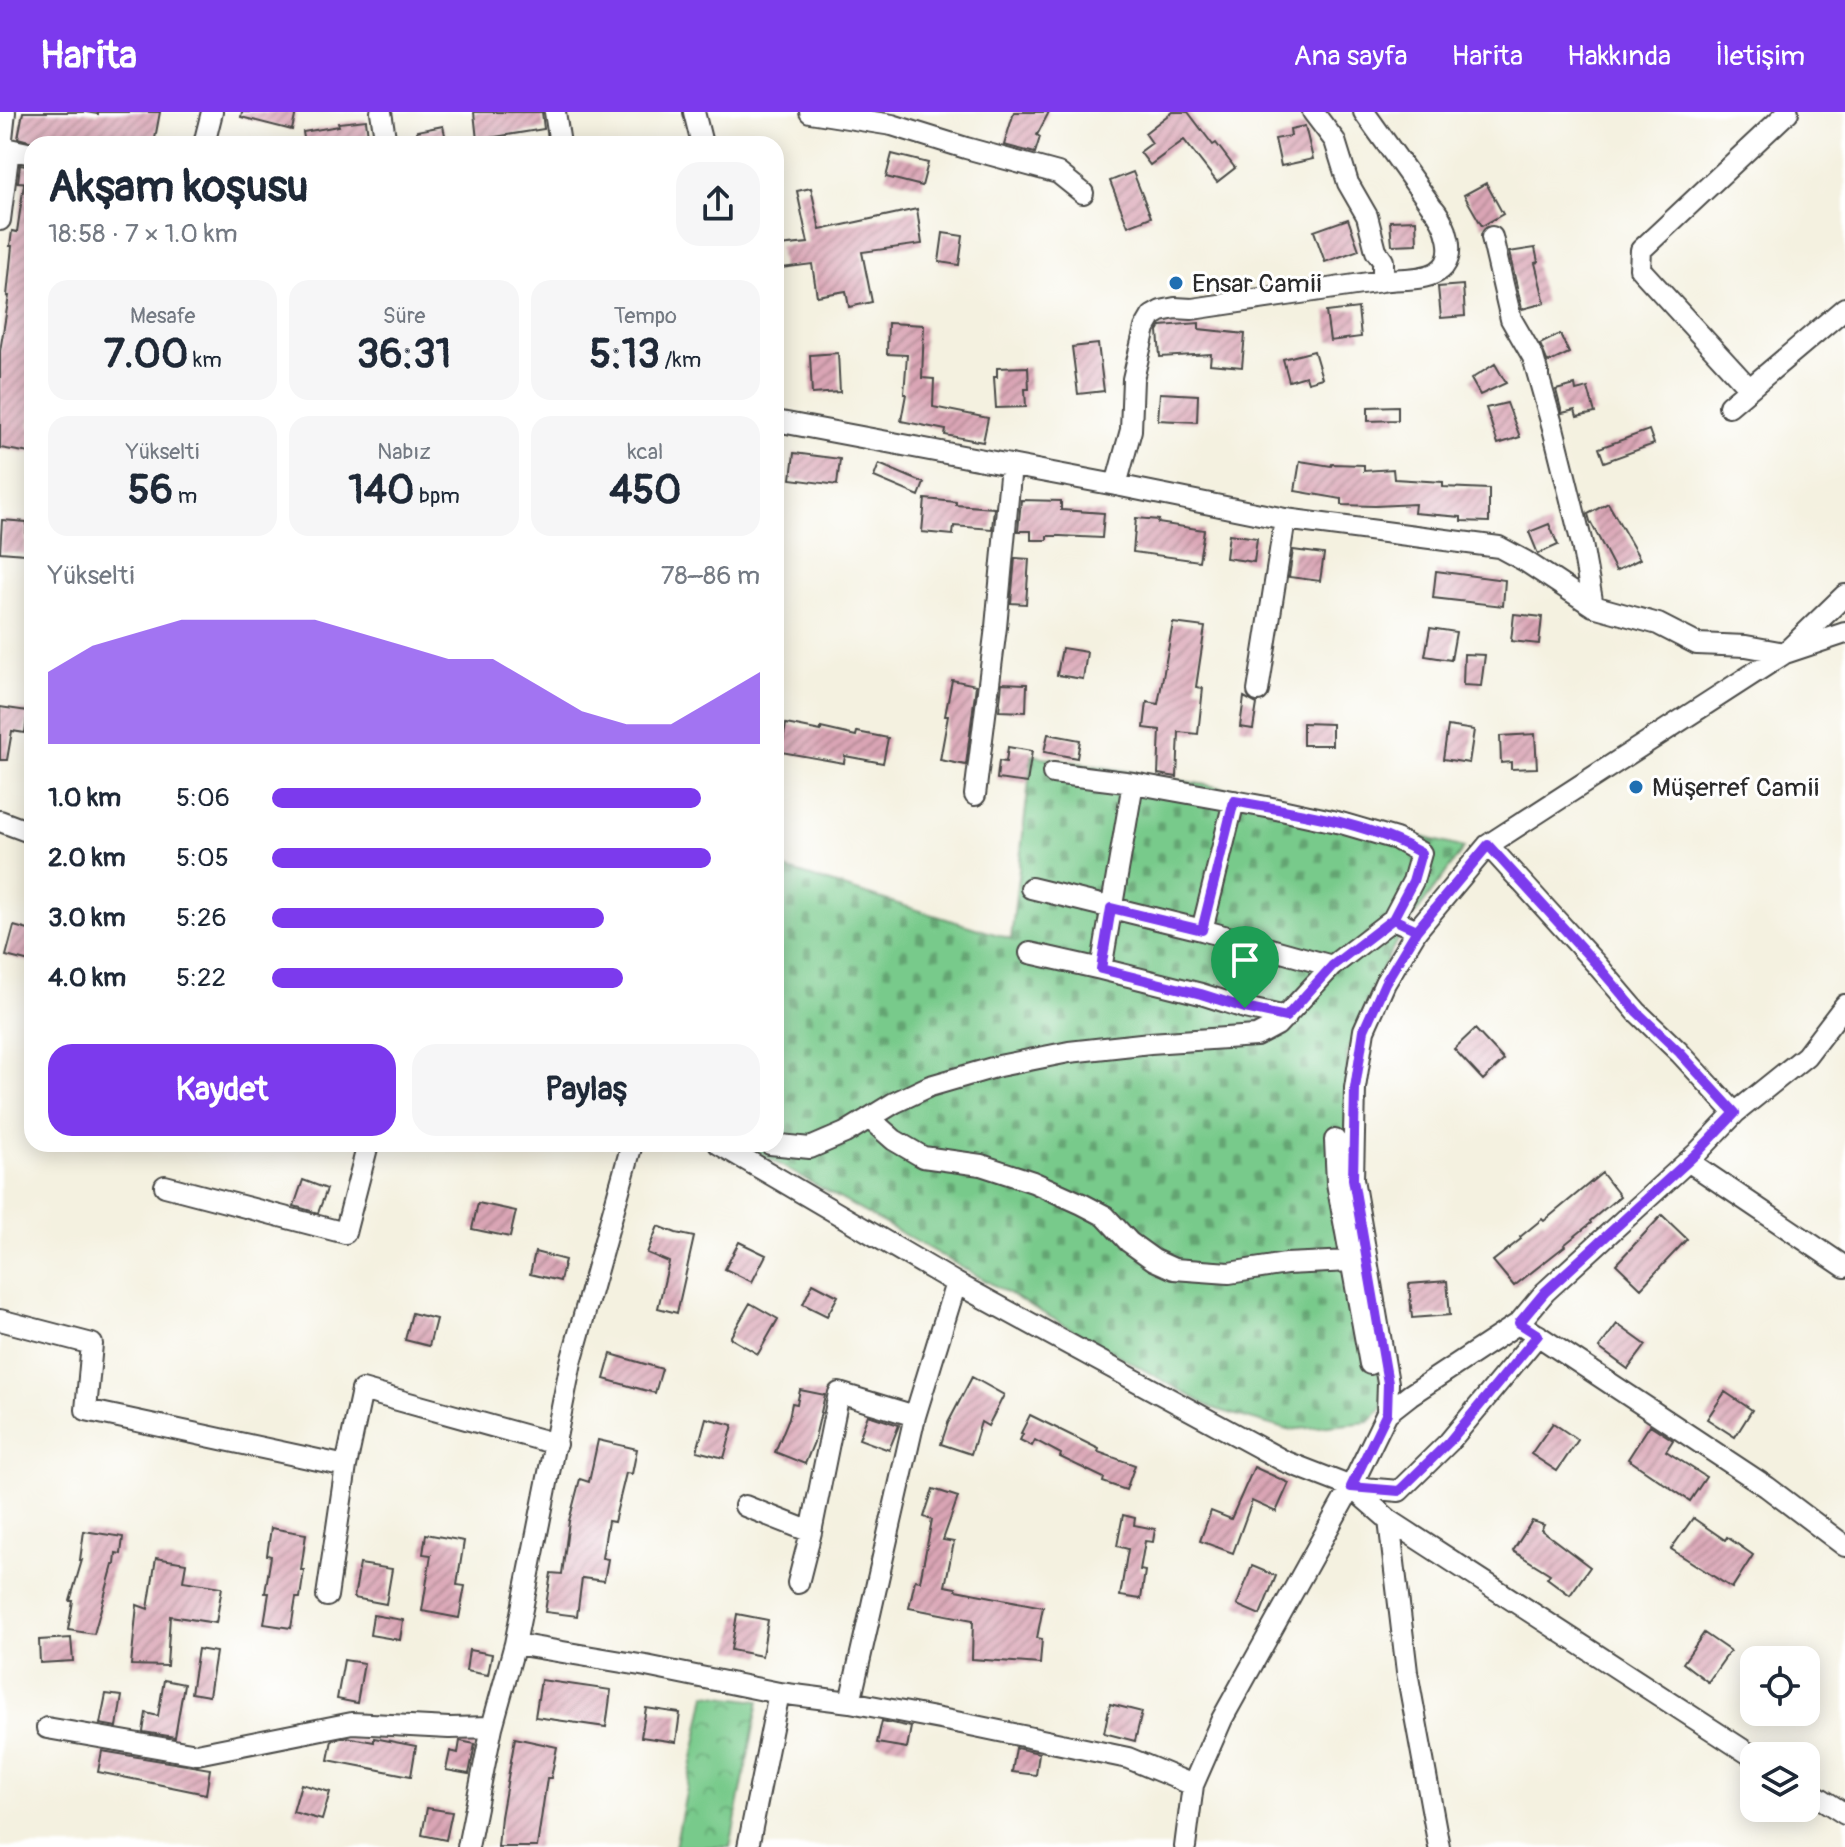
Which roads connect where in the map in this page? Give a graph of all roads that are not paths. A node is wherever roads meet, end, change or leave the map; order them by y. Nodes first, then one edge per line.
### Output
1 (5, 112) edge
2 (212, 112) edge
3 (381, 112) edge
4 (555, 112) edge
5 (694, 112) edge
6 (810, 112) edge
7 (1313, 112) edge
8 (1364, 112) edge
9 (1788, 112) edge
10 (206, 136) edge
11 (385, 136) edge
12 (559, 136) edge
13 (700, 136) edge
14 (3, 148) edge
15 (24, 152) edge
16 (1083, 193) dead end
17 (0, 220) edge
18 (1492, 237) dead end
19 (1383, 280) junction
20 (1845, 308) edge
21 (1749, 388) junction
22 (1729, 406) dead end
23 (784, 422) edge
24 (1011, 465) junction
25 (1116, 485) junction
26 (1285, 519) junction
27 (1845, 595) edge
28 (1593, 606) junction
29 (1845, 633) edge
30 (1785, 653) junction
31 (1258, 691) dead end
32 (1053, 773) dead end
33 (1133, 783) junction
34 (975, 795) dead end
35 (1234, 801) junction
36 (0, 821) edge
37 (24, 830) edge
38 (1488, 845) junction
39 (1031, 888) dead end
40 (1111, 908) junction
41 (1393, 919) junction
42 (1202, 930) junction
43 (1417, 930) junction
44 (1030, 953) dead end
45 (1332, 966) junction
46 (1101, 969) junction
47 (1845, 1005) edge
48 (1286, 1017) junction
49 (1735, 1113) junction
50 (869, 1118) junction
51 (1335, 1140) dead end
52 (784, 1145) edge
53 (366, 1152) edge
54 (630, 1152) edge
55 (733, 1152) edge
56 (1688, 1161) junction
57 (165, 1186) dead end
58 (1351, 1261) junction
59 (1845, 1267) edge
60 (956, 1283) junction
61 (0, 1320) edge
62 (1519, 1323) junction
63 (1538, 1335) junction
64 (1370, 1364) dead end
65 (1387, 1413) junction
66 (915, 1416) junction
67 (556, 1444) junction
68 (346, 1466) junction
69 (1351, 1487) junction
70 (745, 1506) dead end
71 (1389, 1520) junction
72 (811, 1532) junction
73 (1845, 1546) edge
74 (798, 1583) dead end
75 (327, 1596) dead end
76 (515, 1644) junction
77 (779, 1693) junction
78 (850, 1702) junction
79 (492, 1727) junction
80 (47, 1728) dead end
81 (1740, 1748) edge
82 (1193, 1785) junction
83 (1820, 1798) edge
84 (1845, 1814) edge
85 (468, 1847) edge
86 (748, 1847) edge
87 (1185, 1847) edge
88 (1439, 1847) edge

1 - 14 street
2 - 10 street
3 - 11 street
4 - 12 street
5 - 13 street
6 - 16 street
7 - 19 street
8 - 19 street
9 - 21 street
14 - 15 street
14 - 17 street
18 - 28 street
19 - 25 street
20 - 21 street
21 - 22 street
23 - 24 street
24 - 25 street
24 - 34 street
25 - 26 street
26 - 28 street
26 - 31 street
27 - 30 street
28 - 30 street
29 - 30 street
30 - 38 street
32 - 33 street
33 - 35 street
33 - 40 street
35 - 41 street
35 - 42 street
36 - 37 street
38 - 43 street
38 - 49 street
39 - 40 street
40 - 42 street
40 - 46 street
41 - 43 street
41 - 45 street
42 - 45 street
43 - 65 street
44 - 46 street
45 - 48 street
46 - 48 street
47 - 49 street
48 - 50 street
49 - 56 street
50 - 52 street
50 - 58 street
51 - 58 street
53 - 57 street
54 - 67 street
55 - 60 street
56 - 59 street
56 - 62 street
58 - 64 street
60 - 66 street
60 - 69 street
61 - 68 street
62 - 63 street
62 - 65 street
63 - 69 street
63 - 73 street
65 - 69 street
66 - 72 street
66 - 78 street
67 - 68 street
67 - 76 street
68 - 75 street
69 - 71 street
69 - 82 street
70 - 72 street
71 - 81 street
71 - 88 street
72 - 74 street
76 - 77 street
76 - 79 street
77 - 78 street
77 - 86 street
78 - 82 street
79 - 80 street
79 - 85 street
82 - 87 street
83 - 84 street

